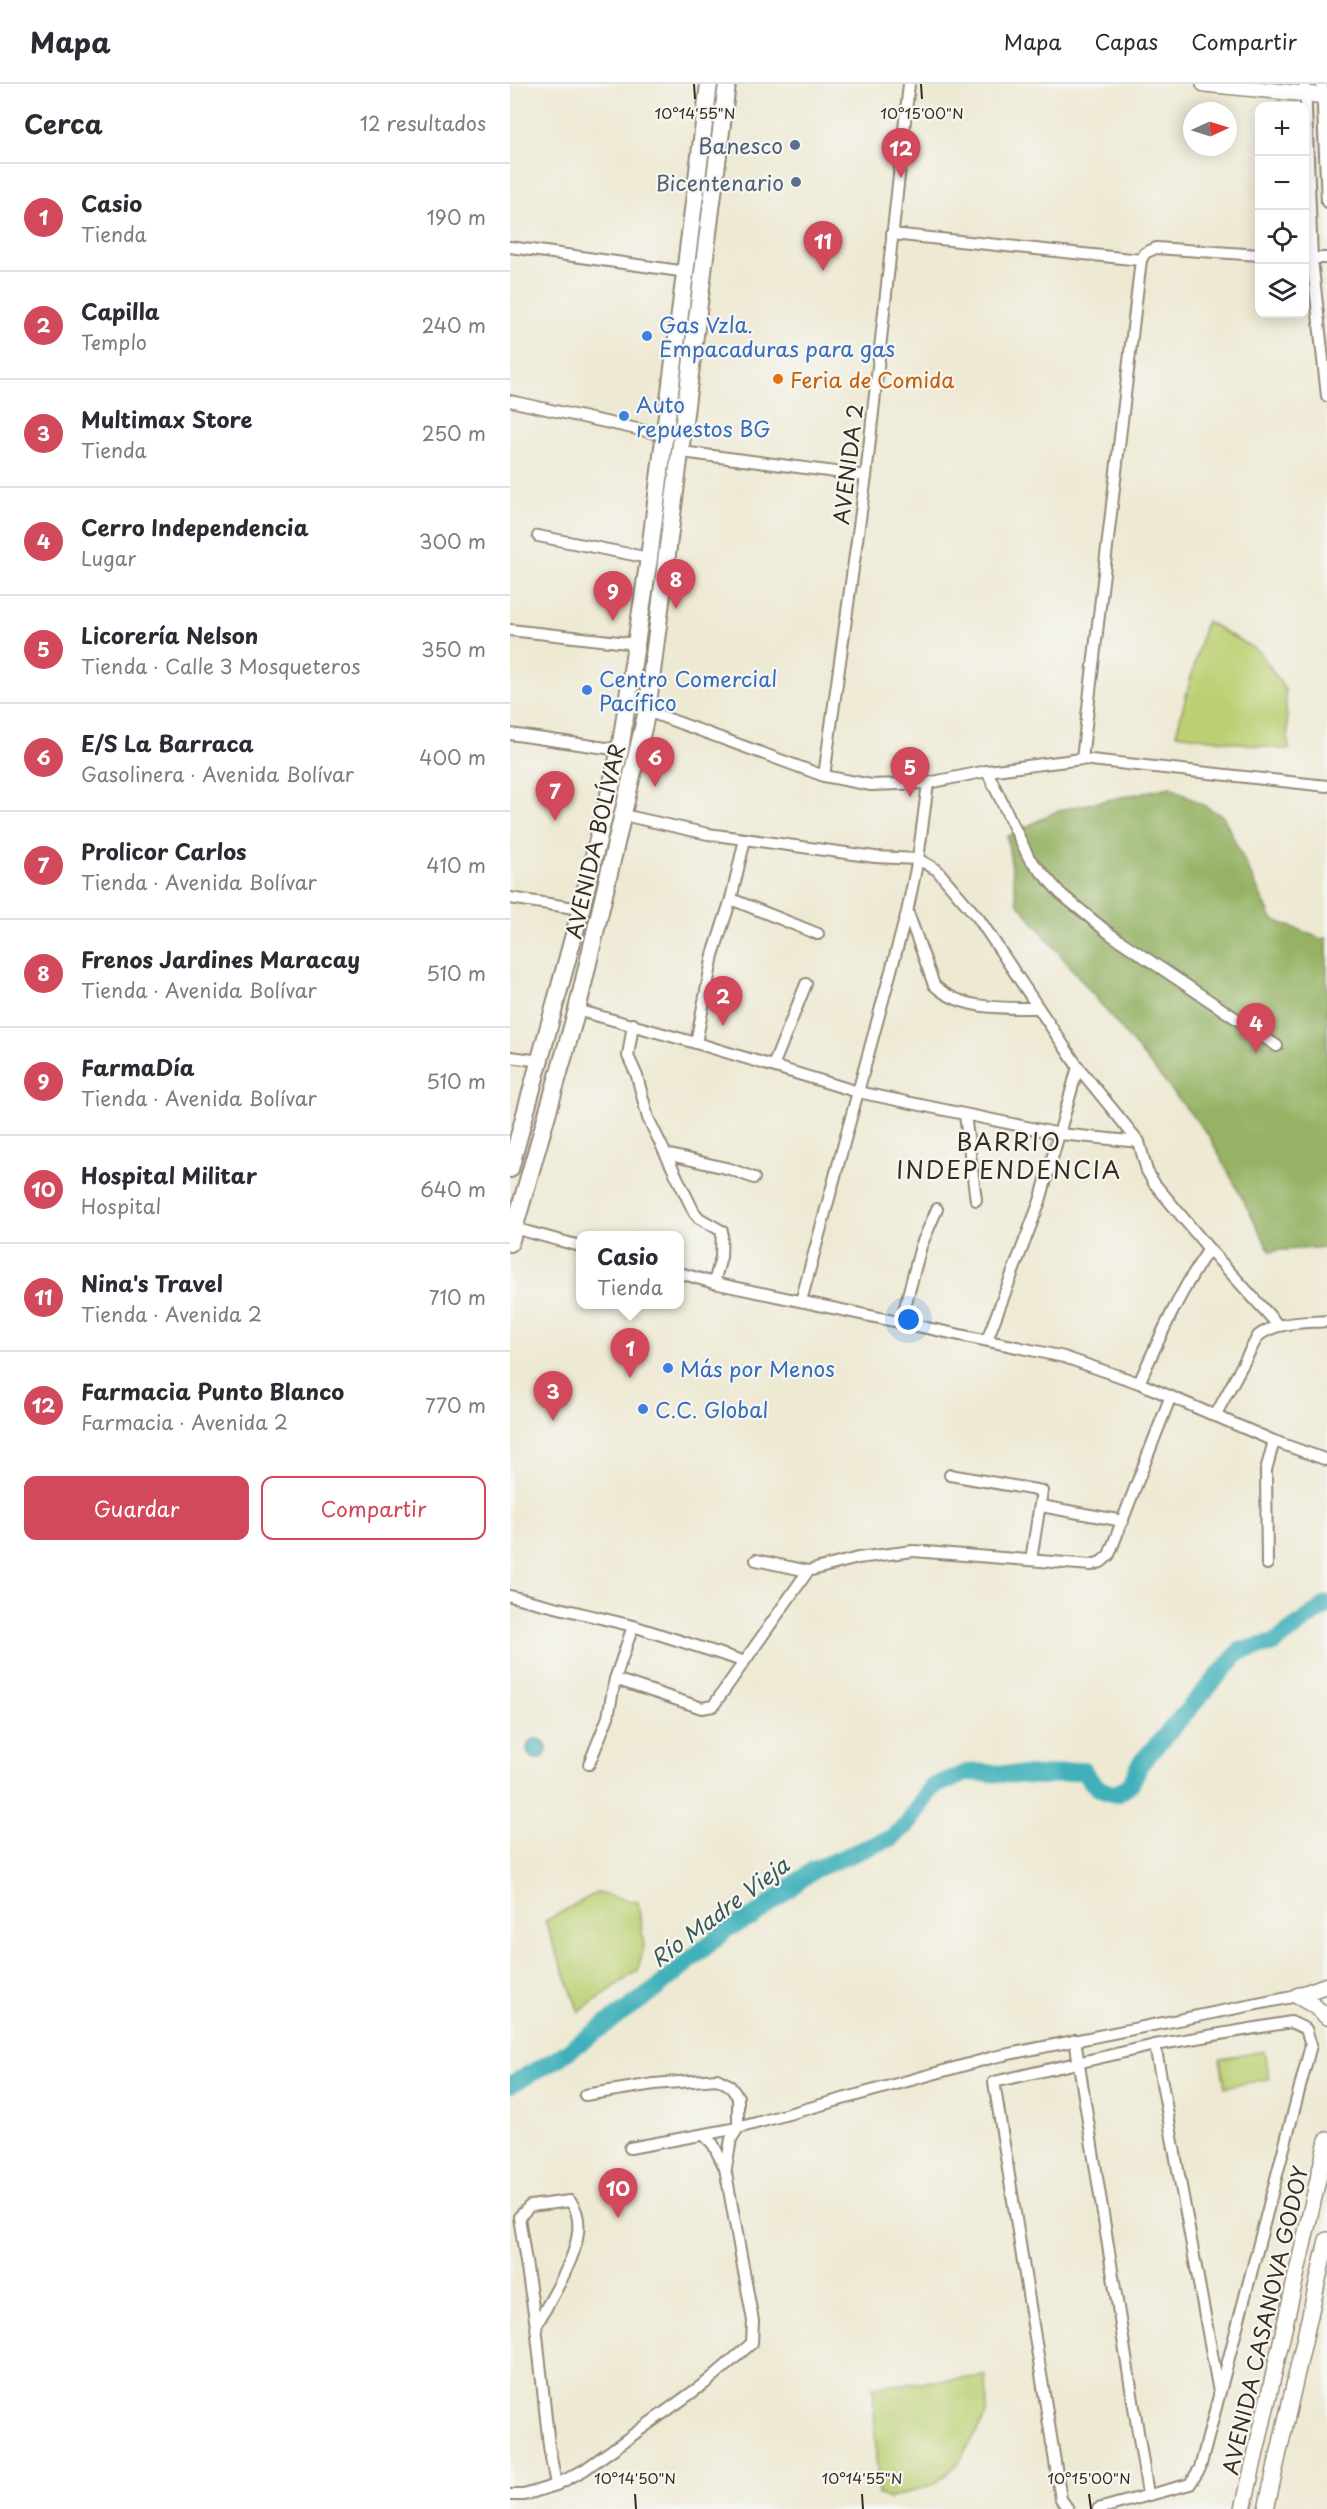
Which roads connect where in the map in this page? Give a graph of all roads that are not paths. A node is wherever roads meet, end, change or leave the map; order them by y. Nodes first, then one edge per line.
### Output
1 (709, 84) edge
2 (727, 84) edge
3 (909, 84) edge
4 (1204, 84) edge
5 (1305, 88) edge
6 (1324, 92) edge
7 (1327, 202) edge
8 (1307, 210) edge
9 (891, 234) junction
10 (510, 247) edge
11 (1255, 255) edge
12 (1309, 258) edge
13 (1327, 258) edge
14 (1141, 260) junction
15 (1309, 264) edge
16 (687, 272) junction
17 (1327, 396) edge
18 (510, 401) edge
19 (664, 435) junction
20 (682, 452) junction
21 (866, 476) junction
22 (538, 536) dead end
23 (649, 558) junction
24 (510, 630) edge
25 (637, 644) junction
26 (647, 711) junction
27 (510, 734) edge
28 (620, 750) junction
29 (1082, 759) junction
30 (987, 771) junction
31 (824, 776) junction
32 (928, 783) junction
33 (1327, 786) edge
34 (623, 815) junction
35 (746, 839) junction
36 (918, 859) junction
37 (510, 898) edge
38 (731, 899) junction
39 (581, 909) junction
40 (907, 912) junction
41 (819, 934) dead end
42 (806, 984) dead end
43 (1037, 1008) junction
44 (577, 1010) junction
45 (633, 1024) junction
46 (696, 1042) junction
47 (1277, 1046) dead end
48 (510, 1057) edge
49 (541, 1060) junction
50 (773, 1066) junction
51 (1078, 1067) junction
52 (858, 1092) junction
53 (965, 1115) junction
54 (1060, 1134) junction
55 (1139, 1142) junction
56 (666, 1154) junction
57 (510, 1169) edge
58 (754, 1178) dead end
59 (976, 1200) dead end
60 (937, 1209) dead end
61 (511, 1232) edge
62 (576, 1245) edge
63 (1209, 1249) junction
64 (684, 1274) edge
65 (714, 1283) junction
66 (801, 1301) junction
67 (1327, 1321) edge
68 (901, 1322) junction
69 (1278, 1325) junction
70 (987, 1340) junction
71 (1140, 1383) junction
72 (1170, 1398) junction
73 (1215, 1416) junction
74 (1274, 1441) junction
75 (1327, 1460) edge
76 (950, 1475) dead end
77 (1041, 1506) junction
78 (1123, 1521) junction
79 (756, 1560) dead end
80 (1031, 1560) junction
81 (1267, 1564) dead end
82 (808, 1571) junction
83 (510, 1596) edge
84 (633, 1626) junction
85 (743, 1660) junction
86 (615, 1678) junction
87 (589, 1764) dead end
88 (1327, 1985) edge
89 (1297, 1996) junction
90 (1327, 2017) edge
91 (1075, 2040) junction
92 (1155, 2045) junction
93 (1079, 2062) junction
94 (585, 2095) dead end
95 (738, 2128) junction
96 (704, 2134) junction
97 (1327, 2140) edge
98 (630, 2148) dead end
99 (725, 2168) junction
100 (1327, 2240) edge
101 (536, 2326) junction
102 (1220, 2396) junction
103 (556, 2485) junction
104 (1148, 2494) junction
105 (510, 2495) edge
106 (1068, 2509) edge
107 (1098, 2509) edge
108 (1243, 2509) edge
109 (1266, 2509) edge

1 - 16 main road, AVENIDA BOLÍVAR
2 - 20 main road, AVENIDA BOLÍVAR
3 - 9 street, AVENIDA 2
4 - 5 street
5 - 6 street
5 - 8 street
6 - 7 street
9 - 14 street
9 - 21 street, AVENIDA 2
10 - 16 street
11 - 14 street
12 - 13 street
14 - 29 street
15 - 17 street
16 - 19 main road, AVENIDA BOLÍVAR
18 - 19 street
19 - 23 main road, AVENIDA BOLÍVAR
20 - 21 street
20 - 26 main road, AVENIDA BOLÍVAR
21 - 31 street, AVENIDA 2
22 - 23 street
23 - 25 main road, AVENIDA BOLÍVAR
24 - 25 street
25 - 28 main road, AVENIDA BOLÍVAR
26 - 31 street
26 - 34 main road, AVENIDA BOLÍVAR
27 - 28 street
28 - 39 main road, AVENIDA BOLÍVAR
29 - 30 street
29 - 33 street
30 - 32 street
30 - 47 street
31 - 32 street
32 - 36 street
34 - 35 street
34 - 44 main road, AVENIDA BOLÍVAR
35 - 36 street
35 - 38 street
36 - 40 street
36 - 43 street
37 - 39 street
38 - 41 street
38 - 46 street
39 - 49 main road, AVENIDA BOLÍVAR
40 - 43 street
40 - 52 street
42 - 50 street
43 - 51 street
44 - 45 street
44 - 61 main road, AVENIDA BOLÍVAR
45 - 46 street
45 - 56 street
46 - 50 street
48 - 49 street
49 - 57 main road, AVENIDA BOLÍVAR
50 - 52 street
51 - 54 street
51 - 55 street
52 - 53 street
52 - 66 street
53 - 54 street
53 - 59 street
54 - 55 street
54 - 70 street
55 - 63 street
56 - 58 street
56 - 65 street
60 - 68 street
61 - 62 street
63 - 69 street
63 - 71 street
64 - 65 street
65 - 66 street
66 - 68 street
67 - 69 street
68 - 70 street
69 - 73 street
70 - 71 street
71 - 72 street
72 - 73 street
72 - 78 street
73 - 74 street
74 - 75 street
74 - 81 street
76 - 77 street
77 - 78 street
77 - 80 street
78 - 80 street
79 - 82 street
80 - 82 street
82 - 85 street
83 - 84 street
84 - 85 street
84 - 86 street
85 - 86 street
86 - 87 street
88 - 89 street
89 - 90 street
89 - 91 street
91 - 93 street
91 - 95 street
92 - 93 street
92 - 102 street
92 - 102 street
93 - 104 street
93 - 106 street
94 - 95 street
95 - 96 street
95 - 99 street
96 - 98 street
96 - 99 street
97 - 108 street, AVENIDA CASANOVA GODOY
99 - 103 street
100 - 109 street, AVENIDA CASANOVA GODOY
101 - 101 street
101 - 103 street
102 - 104 street
103 - 105 street
104 - 107 street

